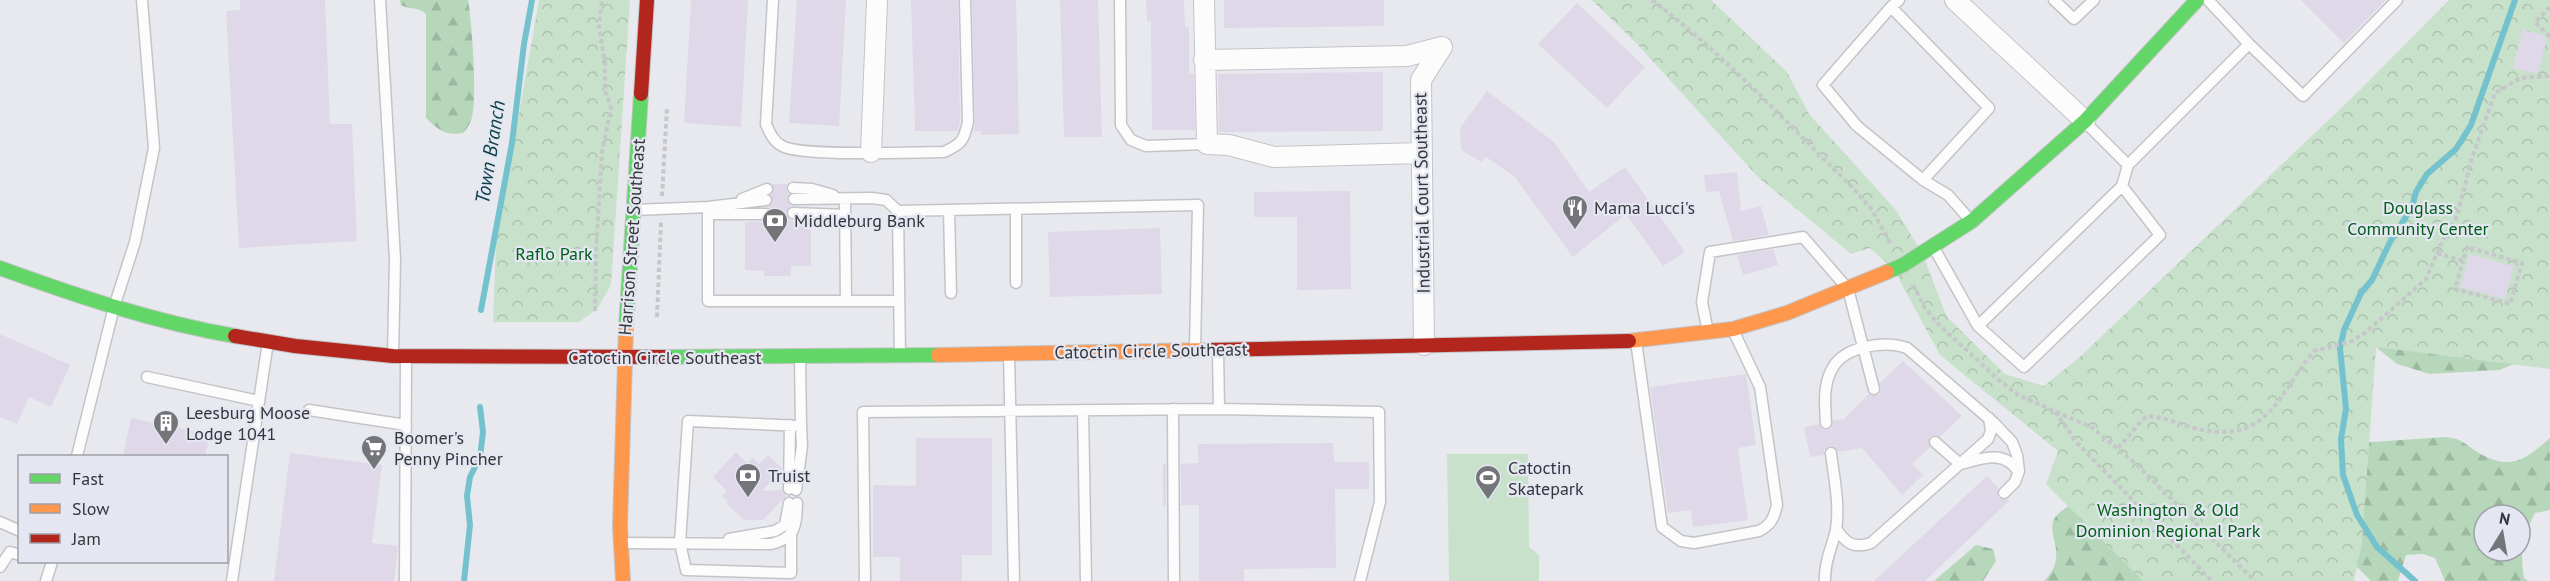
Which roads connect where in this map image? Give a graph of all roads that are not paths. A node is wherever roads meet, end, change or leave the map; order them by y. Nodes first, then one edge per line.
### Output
1 (142, 0) edge
2 (380, 0) edge
3 (647, 0) edge
4 (773, 0) edge
5 (877, 0) edge
6 (965, 0) edge
7 (1120, 0) edge
8 (1204, 0) edge
9 (1955, 0) edge
10 (2054, 0) edge
11 (2094, 0) edge
12 (2197, 0) edge
13 (2208, 0) edge
14 (2397, 0) edge
15 (1895, 4) edge
16 (2249, 44) junction
17 (1204, 60) junction
18 (2085, 122) junction
19 (1207, 144) junction
20 (871, 152) junction
21 (1420, 153) junction
22 (2128, 165) junction
23 (1923, 180) junction
24 (2122, 186) junction
25 (845, 207) junction
26 (634, 210) junction
27 (708, 210) junction
28 (949, 210) junction
29 (1016, 210) junction
30 (898, 211) junction
31 (1972, 221) junction
32 (1933, 247) junction
33 (0, 268) edge
34 (1016, 283) dead end
35 (1848, 289) junction
36 (951, 293) dead end
37 (846, 301) junction
38 (899, 301) junction
39 (114, 307) junction
40 (1978, 326) junction
41 (1733, 329) junction
42 (1708, 333) junction
43 (268, 341) junction
44 (1636, 341) junction
45 (1424, 345) junction
46 (1864, 346) junction
47 (1218, 349) junction
48 (1195, 350) junction
49 (1009, 354) junction
50 (400, 356) junction
51 (900, 356) junction
52 (624, 358) junction
53 (800, 358) junction
54 (147, 377) dead end
55 (1874, 389) dead end
56 (259, 401) junction
57 (1219, 408) junction
58 (1173, 409) junction
59 (309, 410) dead end
60 (1011, 410) junction
61 (1083, 410) junction
62 (1989, 418) junction
63 (1826, 423) dead end
64 (406, 424) junction
65 (796, 425) junction
66 (1935, 442) dead end
67 (1831, 453) dead end
68 (77, 455) edge
69 (1960, 464) junction
70 (2019, 471) junction
71 (792, 490) dead end
72 (2004, 493) dead end
73 (0, 522) edge
74 (1836, 528) junction
75 (18, 530) edge
76 (791, 535) junction
77 (622, 543) junction
78 (680, 543) junction
79 (711, 543) junction
80 (18, 554) edge
81 (49, 563) edge
82 (0, 567) edge
83 (46, 581) edge
84 (232, 581) edge
85 (405, 581) edge
86 (623, 581) edge
87 (865, 581) edge
88 (1014, 581) edge
89 (1086, 581) edge
90 (1174, 581) edge
91 (1360, 581) edge
92 (1825, 581) edge

1 - 39 lane
2 - 50 lane
3 - 26 main road, Harrison Street Southeast
4 - 20 lane
5 - 20 street
6 - 20 lane
7 - 19 lane
8 - 17 street
9 - 18 street
10 - 11 lane
12 - 18 main road, Catoctin Circle Southeast
13 - 16 lane
14 - 16 lane
15 - 23 lane
15 - 23 lane
16 - 22 lane
17 - 19 street
17 - 21 street, Industrial Court Southeast
18 - 22 lane
18 - 31 main road, Catoctin Circle Southeast
19 - 21 street
21 - 45 street, Industrial Court Southeast
22 - 24 lane
23 - 31 lane
24 - 40 lane
24 - 40 lane
25 - 25 lane
25 - 30 lane
25 - 37 lane
26 - 27 lane
26 - 52 main road, Harrison Street Southeast
27 - 27 lane
27 - 37 lane
28 - 29 lane
28 - 30 lane
28 - 36 lane
29 - 34 lane
29 - 48 lane
30 - 38 lane
31 - 32 main road, Catoctin Circle Southeast
32 - 35 main road, Catoctin Circle Southeast
32 - 40 lane
33 - 39 main road, Catoctin Circle Southeast
35 - 41 main road, Catoctin Circle Southeast
35 - 42 lane
35 - 46 lane
37 - 38 lane
38 - 51 lane
39 - 43 main road, Catoctin Circle Southeast
39 - 68 lane
41 - 42 main road, Catoctin Circle Southeast
41 - 44 lane
42 - 44 main road, Catoctin Circle Southeast
43 - 50 main road, Catoctin Circle Southeast
43 - 56 lane
44 - 45 main road, Catoctin Circle Southeast
45 - 47 main road, Catoctin Circle Southeast
46 - 55 lane
46 - 62 lane
46 - 63 lane
47 - 48 main road, Catoctin Circle Southeast
47 - 57 lane
48 - 49 main road, Catoctin Circle Southeast
49 - 51 main road, Catoctin Circle Southeast
49 - 60 lane
50 - 52 main road, Catoctin Circle Southeast
50 - 64 lane
51 - 53 main road, Catoctin Circle Southeast
52 - 53 main road, Catoctin Circle Southeast
52 - 77 main road, Harrison Street Southeast
53 - 65 lane
54 - 56 lane
56 - 84 lane
57 - 58 lane
57 - 91 lane
58 - 61 lane
58 - 90 lane
59 - 64 lane
60 - 61 lane
60 - 87 lane
60 - 88 lane
61 - 89 lane
62 - 69 lane
62 - 70 lane
64 - 85 lane
65 - 71 lane
65 - 78 lane
66 - 69 lane
67 - 74 lane
69 - 70 lane
69 - 74 lane
70 - 72 lane
73 - 75 lane
74 - 92 lane
76 - 78 lane
76 - 79 lane
76 - 79 lane
77 - 78 lane
77 - 86 main road, Harrison Street Southeast
78 - 79 lane
80 - 82 lane
81 - 83 lane

